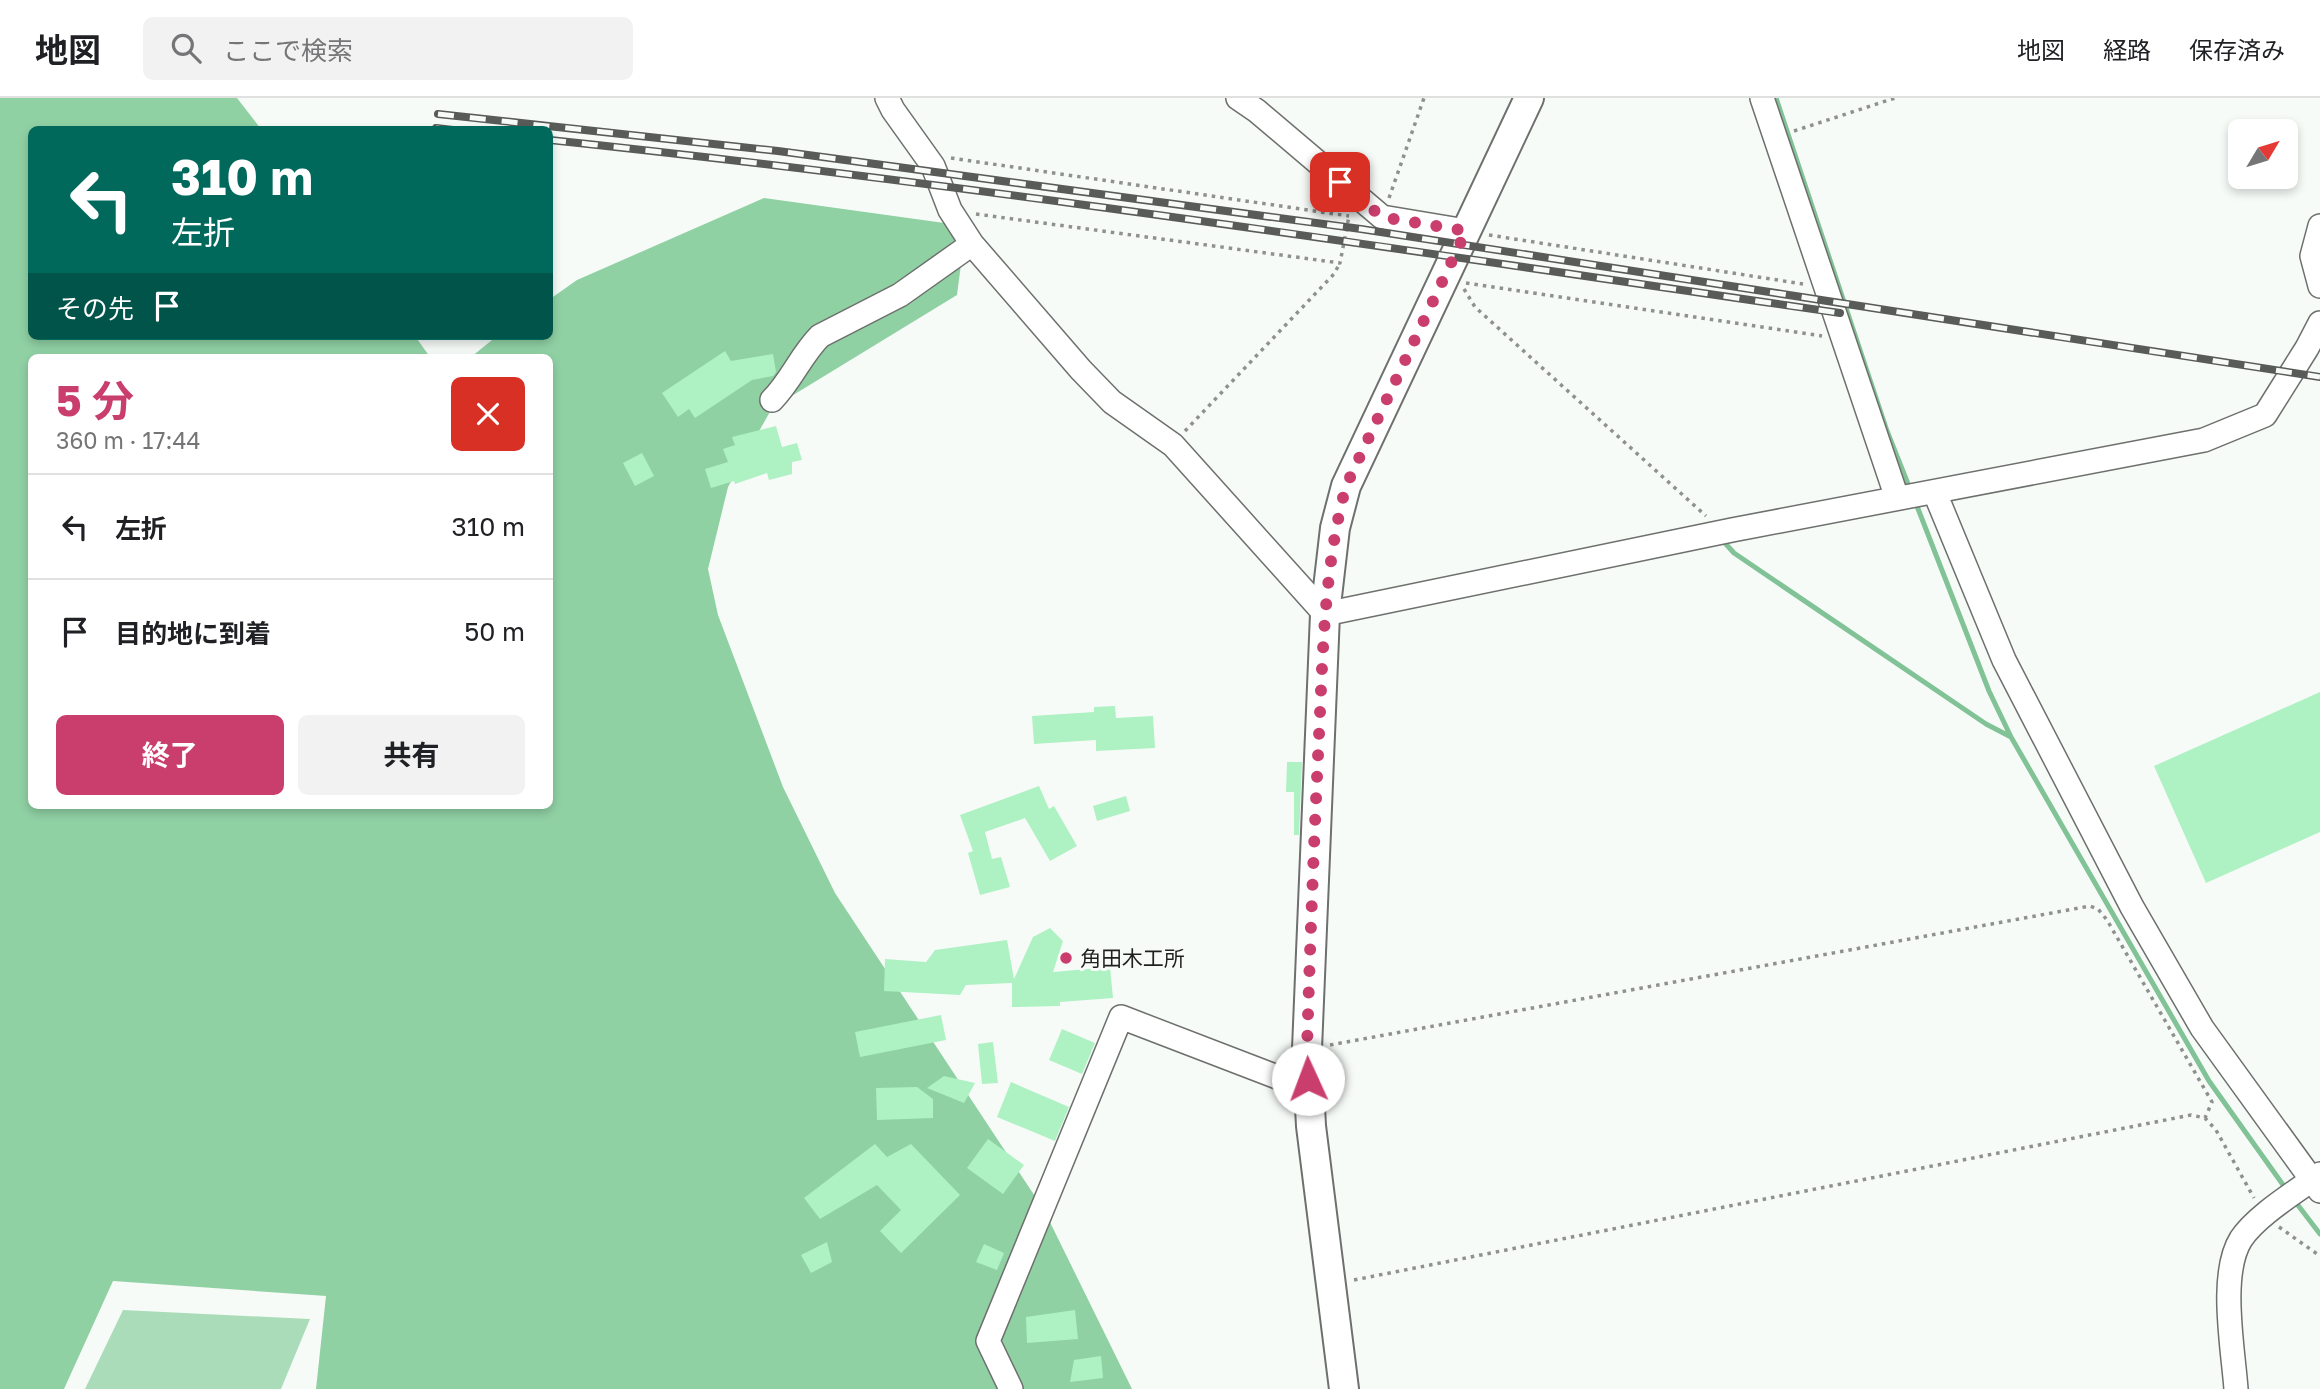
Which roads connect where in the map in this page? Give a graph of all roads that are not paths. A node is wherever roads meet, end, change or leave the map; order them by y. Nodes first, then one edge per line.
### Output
1 (887, 98) edge
2 (1238, 98) edge
3 (1528, 98) edge
4 (1762, 98) edge
5 (2320, 226) edge
6 (1466, 231) junction
7 (972, 244) junction
8 (2320, 286) edge
9 (2320, 323) edge
10 (772, 400) dead end
11 (1915, 496) junction
12 (1325, 614) junction
13 (1308, 1079) junction
14 (2314, 1183) edge
15 (1011, 1389) edge
16 (1344, 1389) edge
17 (2236, 1389) edge

1 - 7 street
2 - 6 street
3 - 6 street
4 - 11 street
5 - 8 street
6 - 12 street
7 - 10 street
7 - 12 street
9 - 11 street
11 - 12 street
11 - 14 street
12 - 13 street
13 - 15 street
13 - 16 street
14 - 17 street

